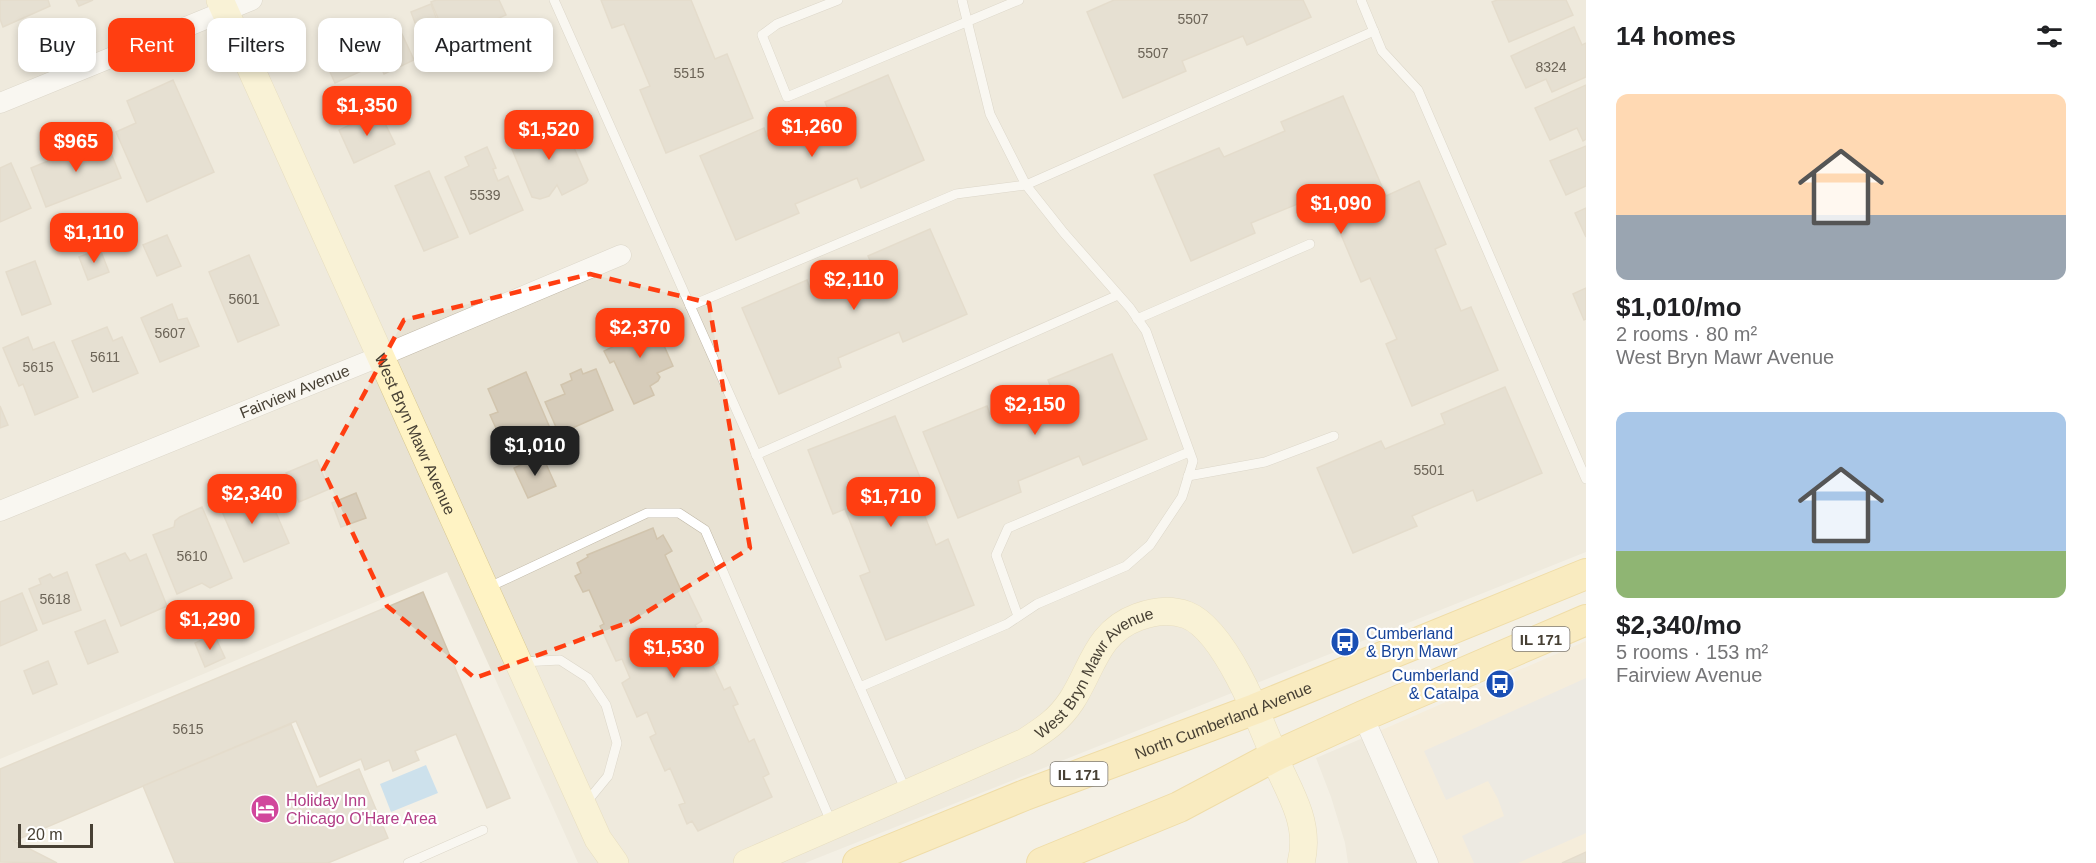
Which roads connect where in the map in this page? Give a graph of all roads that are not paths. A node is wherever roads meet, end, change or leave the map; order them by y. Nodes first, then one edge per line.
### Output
1 (252, 0) edge
2 (554, 0) edge
3 (838, 0) edge
4 (962, 0) edge
5 (1018, 0) edge
6 (1361, 0) edge
7 (222, 6) edge
8 (968, 22) junction
9 (1374, 31) junction
10 (0, 103) edge
11 (1026, 185) junction
12 (1310, 244) dead end
13 (621, 255) dead end
14 (1118, 295) junction
15 (690, 306) junction
16 (1137, 318) junction
17 (381, 356) junction
18 (1334, 436) dead end
19 (1189, 452) junction
20 (756, 455) junction
21 (1188, 476) junction
22 (1586, 479) edge
23 (0, 512) edge
24 (1586, 573) edge
25 (486, 589) junction
26 (1018, 616) junction
27 (1586, 620) edge
28 (518, 662) junction
29 (860, 687) junction
30 (1255, 709) junction
31 (1363, 716) junction
32 (1275, 756) junction
33 (907, 793) junction
34 (583, 806) junction
35 (833, 826) junction
36 (483, 830) dead end
37 (408, 863) edge
38 (615, 863) edge
39 (747, 863) edge
40 (858, 863) edge
41 (1042, 863) edge
42 (1301, 863) edge
43 (1428, 863) edge

1 - 7 street
2 - 15 lane
3 - 8 lane
4 - 8 lane
5 - 8 lane
6 - 9 lane
7 - 10 street
7 - 17 street, West Bryn Mawr Avenue
8 - 11 lane
9 - 11 lane
9 - 22 lane
11 - 14 lane
11 - 15 lane
12 - 16 lane
13 - 17 street, Fairview Avenue
14 - 16 lane
14 - 20 lane
15 - 20 lane
16 - 19 lane
17 - 23 street, Fairview Avenue
17 - 25 street, West Bryn Mawr Avenue
18 - 21 lane
19 - 21 lane
19 - 26 lane
20 - 29 lane
21 - 26 lane
24 - 30 main road, North Cumberland Avenue / IL 171
25 - 28 street, West Bryn Mawr Avenue
25 - 35 lane
26 - 29 lane
27 - 31 main road, IL 171
28 - 34 street, West Bryn Mawr Avenue
28 - 34 lane
29 - 33 lane
30 - 32 street, West Bryn Mawr Avenue
30 - 33 street, West Bryn Mawr Avenue
30 - 40 main road, North Cumberland Avenue / IL 171
31 - 32 main road, IL 171
31 - 43 street
32 - 41 main road, IL 171
32 - 42 street, West Bryn Mawr Avenue
33 - 35 street, West Bryn Mawr Avenue
34 - 38 street, West Bryn Mawr Avenue
35 - 39 street, West Bryn Mawr Avenue
36 - 37 lane

